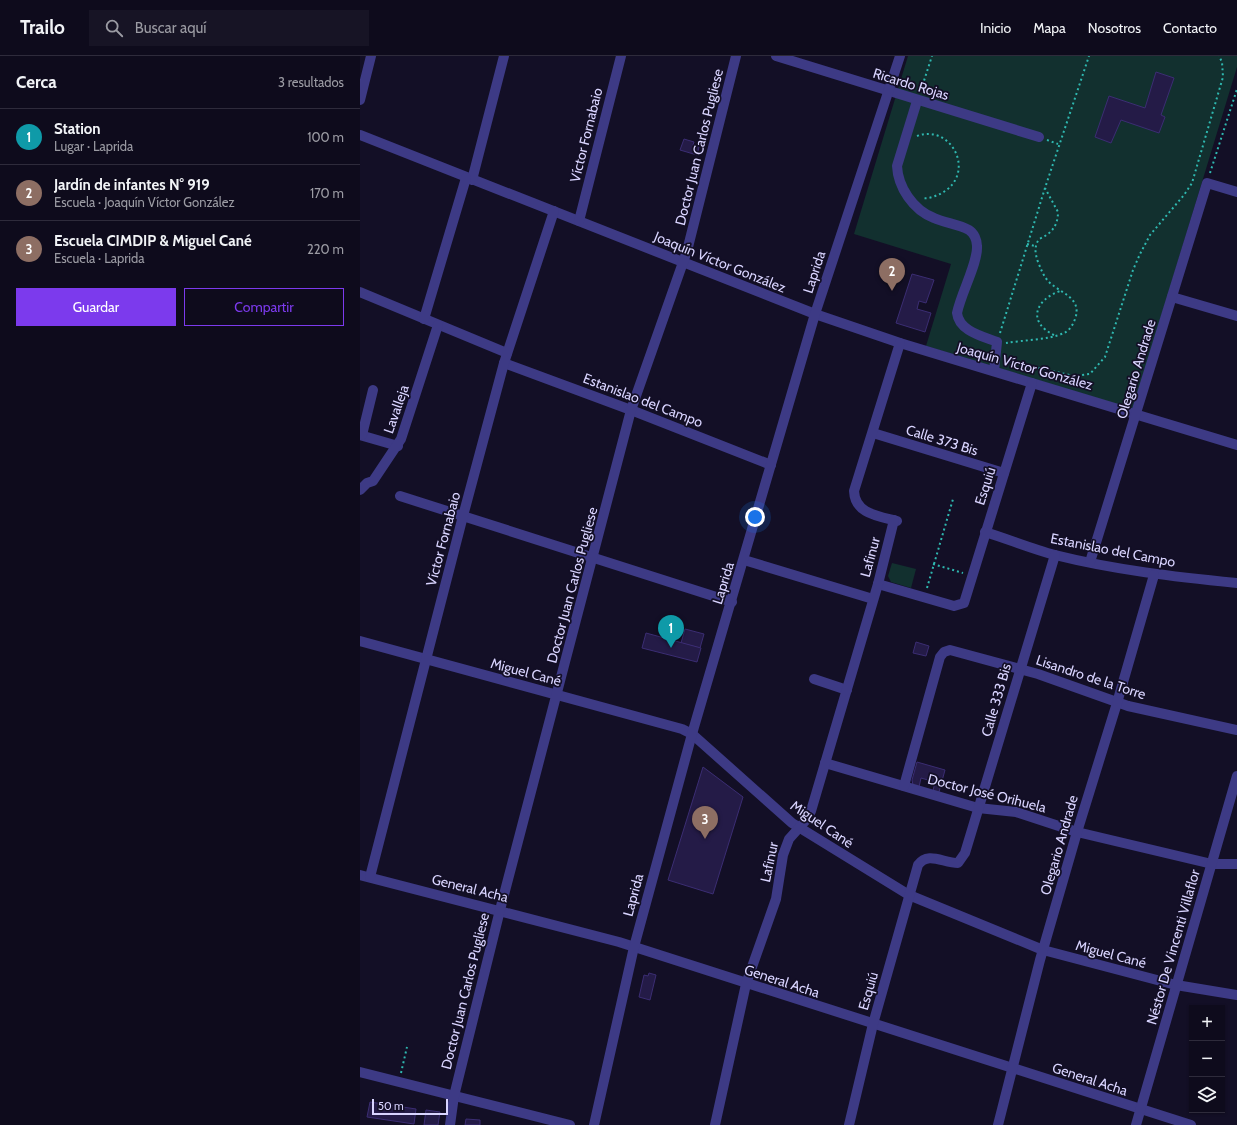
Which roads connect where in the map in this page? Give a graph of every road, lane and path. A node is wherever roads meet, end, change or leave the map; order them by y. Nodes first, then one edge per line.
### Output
1 (371, 56) edge
2 (504, 56) edge
3 (621, 56) edge
4 (736, 56) edge
5 (776, 56) edge
6 (900, 56) edge
7 (932, 56) edge
8 (1089, 56) edge
9 (1219, 56) edge
10 (1237, 89) edge
11 (888, 92) junction
12 (360, 100) edge
13 (917, 101) junction
14 (360, 135) edge
15 (1039, 137) dead end
16 (904, 143) junction
17 (469, 179) junction
18 (1207, 183) junction
19 (1045, 188) junction
20 (1237, 192) edge
21 (921, 198) dead end
22 (554, 211) junction
23 (579, 221) junction
24 (1027, 244) junction
25 (1035, 246) junction
26 (683, 263) junction
27 (1061, 290) junction
28 (360, 292) edge
29 (1172, 297) junction
30 (815, 314) junction
31 (1237, 316) edge
32 (424, 319) junction
33 (438, 325) junction
34 (1056, 335) junction
35 (997, 342) junction
36 (900, 343) junction
37 (506, 358) junction
38 (996, 358) junction
39 (994, 371) junction
40 (1032, 383) junction
41 (373, 390) dead end
42 (631, 410) junction
43 (1137, 413) junction
44 (873, 433) junction
45 (361, 435) edge
46 (1237, 445) edge
47 (398, 446) junction
48 (771, 465) junction
49 (1004, 473) junction
50 (360, 490) edge
51 (400, 496) dead end
52 (953, 499) dead end
53 (463, 516) junction
54 (985, 532) junction
55 (1055, 555) junction
56 (593, 558) junction
57 (744, 560) junction
58 (1090, 562) junction
59 (933, 564) junction
60 (972, 575) junction
61 (1154, 575) junction
62 (1237, 583) edge
63 (878, 584) junction
64 (924, 597) junction
65 (873, 599) junction
66 (732, 602) junction
67 (360, 641) edge
68 (426, 659) junction
69 (1019, 669) junction
70 (814, 679) dead end
71 (847, 690) junction
72 (557, 695) junction
73 (1118, 703) junction
74 (1237, 730) edge
75 (692, 734) junction
76 (825, 763) junction
77 (1237, 776) edge
78 (904, 786) junction
79 (978, 808) junction
80 (799, 828) junction
81 (1077, 832) junction
82 (1212, 864) junction
83 (1237, 864) edge
84 (918, 866) joint
85 (365, 876) edge
86 (909, 895) junction
87 (500, 910) junction
88 (634, 947) junction
89 (1043, 950) junction
90 (746, 984) junction
91 (1176, 985) junction
92 (1237, 995) edge
93 (873, 1024) junction
94 (407, 1047) dead end
95 (1012, 1069) junction
96 (360, 1072) edge
97 (399, 1083) junction
98 (454, 1096) junction
99 (1140, 1110) junction
100 (450, 1125) edge
101 (570, 1125) edge
102 (594, 1125) edge
103 (715, 1125) edge
104 (849, 1125) edge
105 (998, 1125) edge
106 (1136, 1125) edge
107 (1191, 1125) edge

1 - 12 street
2 - 17 street
3 - 23 street, Víctor Fornabaio
4 - 26 street, Doctor Juan Carlos Pugliese
5 - 11 street, Ricardo Rojas
6 - 11 street, Laprida
7 - 13 path
8 - 19 path
9 - 38 path
10 - 18 path
11 - 13 street, Ricardo Rojas
11 - 30 street, Laprida
13 - 15 street, Ricardo Rojas
13 - 16 street
14 - 17 street, Joaquín Víctor González
16 - 21 path
16 - 35 street
17 - 22 street, Joaquín Víctor González
17 - 32 street
18 - 20 street
18 - 29 street, Olegario Andrade
19 - 24 path
19 - 25 path
22 - 23 street, Joaquín Víctor González
22 - 37 street, Víctor Fornabaio
23 - 26 street, Joaquín Víctor González
24 - 25 path
24 - 35 path
25 - 27 path
26 - 30 street, Joaquín Víctor González
26 - 42 street, Doctor Juan Carlos Pugliese
27 - 34 path
27 - 34 path
28 - 32 street, Estanislao del Campo
29 - 31 street
29 - 43 street, Olegario Andrade
30 - 36 street, Joaquín Víctor González
30 - 48 street, Laprida
32 - 33 street, Estanislao del Campo
33 - 37 street, Estanislao del Campo
33 - 47 street, Lavalleja
34 - 35 path
35 - 38 street
36 - 39 street, Joaquín Víctor González
36 - 44 street
37 - 42 street, Estanislao del Campo
37 - 53 street, Víctor Fornabaio
38 - 39 street
39 - 40 street, Joaquín Víctor González
40 - 43 street, Joaquín Víctor González
40 - 49 street, Esquiú
41 - 45 street
42 - 48 street, Estanislao del Campo
42 - 56 street, Doctor Juan Carlos Pugliese
43 - 46 street, Joaquín Víctor González
43 - 58 street, Olegario Andrade
44 - 49 street, Calle 373 Bis
44 - 63 street, Lafinur
45 - 47 street
47 - 50 street, Lavalleja
48 - 57 street, Laprida
49 - 54 street, Esquiú
51 - 53 street
52 - 59 path
53 - 56 street
53 - 68 street, Víctor Fornabaio
54 - 55 street, Estanislao del Campo
54 - 60 street, Esquiú
55 - 58 street, Estanislao del Campo
55 - 69 street, Calle 333 Bis
56 - 66 street
56 - 72 street, Doctor Juan Carlos Pugliese
57 - 65 street
57 - 66 street, Laprida
58 - 61 street, Estanislao del Campo
59 - 60 path
59 - 64 path
60 - 64 street, Esquiú
61 - 62 street, Estanislao del Campo
61 - 73 street, Olegario Andrade
63 - 64 street
63 - 65 street, Lafinur
65 - 71 street, Lafinur
66 - 75 street, Laprida
67 - 68 street, Miguel Cané
68 - 72 street, Miguel Cané
68 - 85 street, Víctor Fornabaio
69 - 73 street, Lisandro de la Torre
69 - 78 street, Lisandro de la Torre
69 - 79 street, Calle 333 Bis
70 - 71 street
71 - 76 street, Lafinur
72 - 75 street, Miguel Cané
72 - 87 street, Doctor Juan Carlos Pugliese
73 - 74 street, Lisandro de la Torre
73 - 81 street, Olegario Andrade
75 - 80 street, Miguel Cané
75 - 88 street, Laprida
76 - 78 street, Doctor José Orihuela
76 - 80 street, Lafinur
77 - 82 street, Néstor De Vincenti Villaflor
78 - 79 street, Doctor José Orihuela
79 - 81 street, Doctor José Orihuela
79 - 84 street, Calle 333 Bis
80 - 86 street, Miguel Cané
80 - 90 street, Lafinur
81 - 82 street, Doctor José Orihuela
81 - 89 street, Olegario Andrade
82 - 83 street, Doctor José Orihuela
82 - 91 street, Néstor De Vincenti Villaflor
84 - 86 street, Esquiú
85 - 87 street, General Acha
86 - 89 street, Miguel Cané
86 - 93 street, Esquiú
87 - 88 street, General Acha
87 - 98 street, Doctor Juan Carlos Pugliese
88 - 90 street, General Acha
88 - 102 street, Laprida
89 - 91 street, Miguel Cané
89 - 95 street, Olegario Andrade
90 - 93 street, General Acha
90 - 103 street, Lafinur
91 - 92 street, Miguel Cané
91 - 99 street, Néstor De Vincenti Villaflor
93 - 95 street, General Acha
93 - 104 street, Esquiú
94 - 97 path
95 - 99 street, General Acha
95 - 105 street, Olegario Andrade
96 - 97 street
97 - 98 street
98 - 100 street, Doctor Juan Carlos Pugliese
98 - 101 street
99 - 106 street, Néstor De Vincenti Villaflor
99 - 107 street, General Acha

